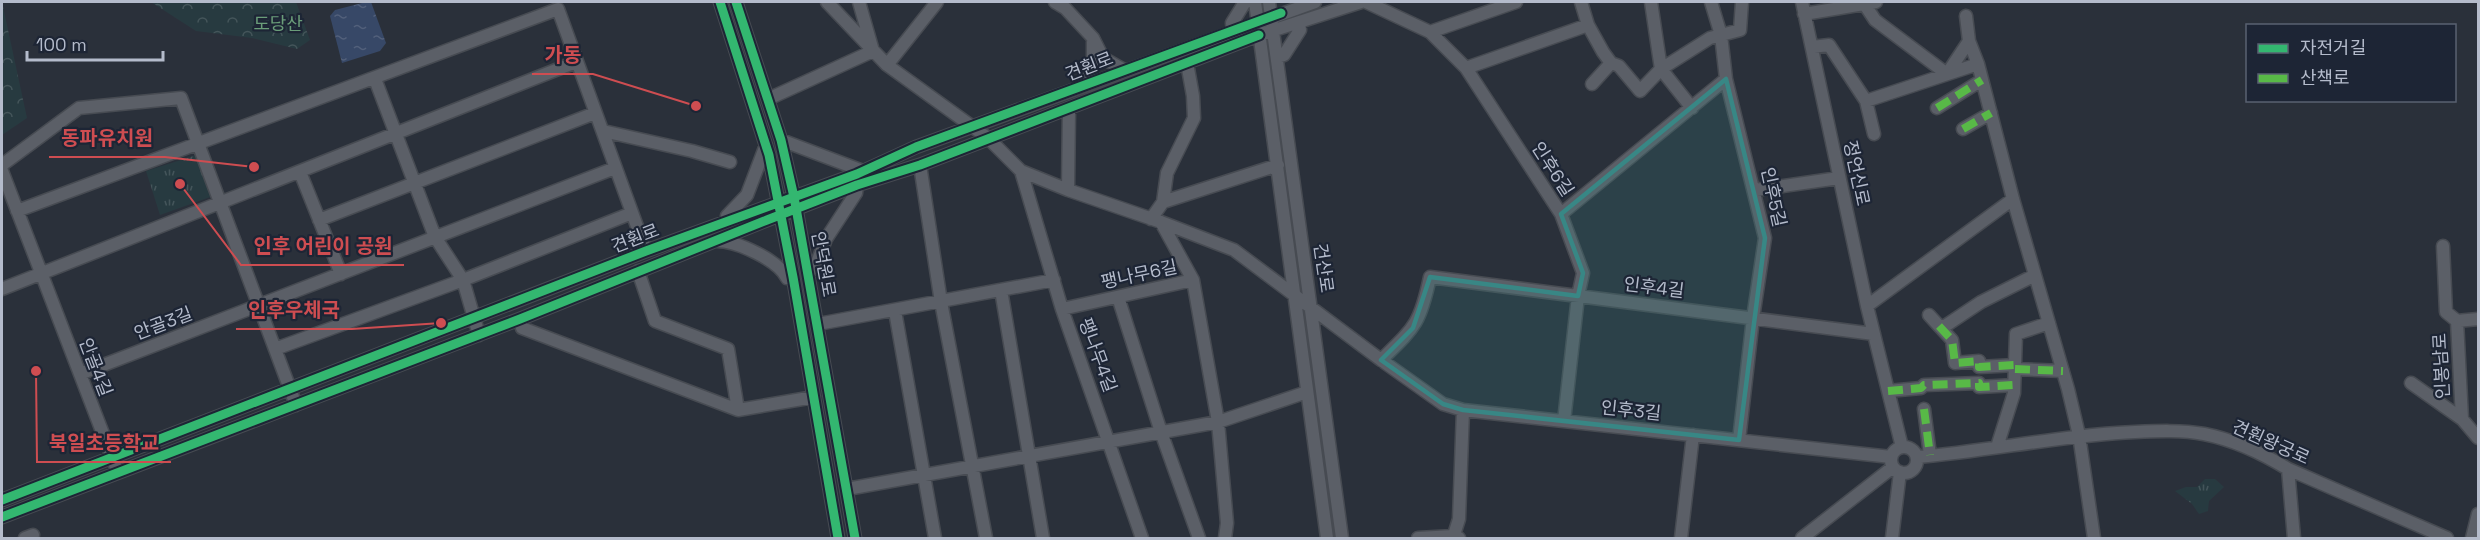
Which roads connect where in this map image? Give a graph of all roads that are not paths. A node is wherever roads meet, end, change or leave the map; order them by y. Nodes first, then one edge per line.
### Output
1 (720, 2) edge
2 (736, 2) edge
3 (827, 2) edge
4 (859, 2) edge
5 (937, 2) edge
6 (1055, 2) edge
7 (1245, 2) edge
8 (1255, 2) edge
9 (1269, 2) edge
10 (1315, 2) edge
11 (1360, 2) edge
12 (1366, 2) edge
13 (1516, 2) edge
14 (1581, 2) edge
15 (1651, 2) edge
16 (1711, 2) edge
17 (1742, 2) edge
18 (1862, 4) edge
19 (1803, 8) edge
20 (1966, 16) dead end
21 (1271, 17) junction
22 (1257, 22) junction
23 (1299, 22) junction
24 (1588, 25) junction
25 (1233, 31) junction
26 (1273, 31) junction
27 (1430, 33) junction
28 (1259, 35) junction
29 (1721, 35) junction
30 (1969, 41) junction
31 (1812, 47) junction
32 (873, 51) junction
33 (1277, 57) junction
34 (1098, 58) junction
35 (576, 62) junction
36 (1187, 63) junction
37 (1611, 63) junction
38 (1978, 64) junction
39 (887, 65) junction
40 (1466, 69) junction
41 (1661, 69) junction
42 (1124, 70) junction
43 (1947, 74) junction
44 (375, 79) junction
45 (1726, 79) junction
46 (1983, 80) junction
47 (1088, 84) junction
48 (1592, 84) dead end
49 (768, 99) junction
50 (1866, 101) junction
51 (1069, 108) junction
52 (1692, 108) junction
53 (1936, 108) dead end
54 (595, 113) junction
55 (1991, 113) junction
56 (974, 127) junction
57 (1963, 129) dead end
58 (603, 131) junction
59 (395, 134) junction
60 (1874, 134) dead end
61 (988, 138) junction
62 (781, 140) junction
63 (198, 144) junction
64 (766, 145) junction
65 (730, 162) dead end
66 (2, 165) edge
67 (920, 165) junction
68 (1278, 165) junction
69 (615, 168) junction
70 (2, 171) edge
71 (863, 171) junction
72 (1021, 171) junction
73 (300, 172) junction
74 (1839, 178) junction
75 (414, 183) junction
76 (857, 185) junction
77 (1068, 190) junction
78 (1755, 190) junction
79 (2013, 199) junction
80 (220, 202) junction
81 (1163, 202) junction
82 (796, 203) junction
83 (779, 209) junction
84 (17, 211) junction
85 (632, 213) junction
86 (1561, 214) junction
87 (319, 220) junction
88 (729, 221) junction
89 (1156, 221) junction
90 (435, 237) junction
91 (713, 241) junction
92 (2443, 246) dead end
93 (646, 251) junction
94 (638, 271) junction
95 (809, 271) junction
96 (41, 274) junction
97 (340, 274) junction
98 (2035, 275) junction
99 (793, 277) junction
100 (463, 280) junction
101 (1054, 280) junction
102 (1193, 280) junction
103 (2, 289) edge
104 (1001, 290) junction
105 (1293, 294) junction
106 (1578, 296) junction
107 (1118, 297) junction
108 (940, 302) junction
109 (259, 305) junction
110 (1867, 306) junction
111 (1311, 308) junction
112 (1062, 309) junction
113 (895, 311) junction
114 (1929, 315) dead end
115 (1753, 318) junction
116 (473, 319) junction
117 (2478, 319) edge
118 (520, 320) junction
119 (2457, 321) junction
120 (2049, 323) junction
121 (818, 324) junction
122 (1939, 326) junction
123 (1874, 334) junction
124 (479, 335) junction
125 (275, 349) junction
126 (1381, 360) junction
127 (2015, 367) junction
128 (2063, 371) junction
129 (80, 374) junction
130 (2411, 383) dead end
131 (2014, 385) junction
132 (290, 388) junction
133 (1888, 391) junction
134 (1307, 392) junction
135 (813, 397) junction
136 (296, 405) junction
137 (1924, 409) dead end
138 (738, 410) junction
139 (1463, 410) junction
140 (2462, 419) junction
141 (1564, 421) junction
142 (1218, 422) junction
143 (1161, 432) junction
144 (1693, 435) junction
145 (2079, 435) junction
146 (2478, 438) edge
147 (1739, 440) junction
148 (1109, 441) junction
149 (1902, 447) junction
150 (1997, 447) junction
151 (1029, 455) junction
152 (1930, 455) junction
153 (1917, 457) junction
154 (112, 459) junction
155 (1894, 465) junction
156 (972, 466) junction
157 (2288, 469) junction
158 (118, 474) junction
159 (926, 474) junction
160 (847, 489) junction
161 (2, 500) edge
162 (2478, 514) edge
163 (2, 517) edge
164 (838, 538) edge
165 (855, 538) edge
166 (935, 538) edge
167 (986, 538) edge
168 (1043, 538) edge
169 (1142, 538) edge
170 (1199, 538) edge
171 (1225, 538) edge
172 (1327, 538) edge
173 (1342, 538) edge
174 (1426, 538) edge
175 (1455, 538) edge
176 (1681, 538) edge
177 (1802, 538) edge
178 (1892, 538) edge
179 (2094, 538) edge
180 (2294, 538) edge
181 (2447, 538) edge
182 (2472, 538) edge

1 - 64 street, 안덕원로
2 - 49 street, 안덕원로
3 - 32 street, 팽나무6길
4 - 32 street
5 - 39 street
6 - 34 street, 견훤로
7 - 25 street
8 - 22 street, 건산로
9 - 21 street, 건산로
10 - 21 street, 견훤로
11 - 23 street, 견훤로
12 - 27 street, 인후6길
13 - 27 street
14 - 24 street
15 - 41 street
16 - 29 street, 인후5길
17 - 29 street
18 - 19 street
18 - 43 street
19 - 31 street, 정언신로
20 - 30 street
21 - 22 street, 견훤로
21 - 26 street, 건산로
22 - 25 street, 견훤로
22 - 28 street, 건산로
23 - 26 street, 견훤로
23 - 33 street
24 - 37 street
24 - 40 street
25 - 42 street, 견훤로
26 - 28 street, 견훤로
26 - 33 street, 건산로
27 - 40 street, 인후6길
28 - 36 street, 견훤로
28 - 68 street, 건산로
29 - 41 street
29 - 45 street, 인후5길
30 - 38 street
30 - 43 street
31 - 50 street, 정언신로
31 - 74 street, 정언신로
32 - 39 street, 팽나무6길
32 - 49 street
33 - 111 street, 건산로
34 - 42 street
34 - 47 street
35 - 44 street
35 - 54 street
35 - 59 street
36 - 51 street, 견훤로
36 - 81 street
37 - 41 street
37 - 48 street
38 - 43 street
38 - 46 street
39 - 56 street, 팽나무6길
40 - 86 street, 인후6길
41 - 52 street
42 - 47 street, 견훤로
43 - 50 street
44 - 59 street
44 - 63 street
45 - 52 street
45 - 78 street, 인후5길
46 - 53 street
46 - 55 street
47 - 56 street, 견훤로
49 - 62 street, 안덕원로
50 - 60 street, 정언신로
51 - 61 street, 견훤로
51 - 77 street, 견훤로
52 - 86 street
54 - 58 street
54 - 75 street
55 - 57 street
55 - 79 street
56 - 61 street, 팽나무6길
56 - 71 street, 견훤로
58 - 65 street
58 - 69 street
59 - 73 street
59 - 75 street
61 - 67 street, 견훤로
61 - 72 street, 팽나무6길
62 - 71 street
62 - 82 street, 안덕원로
63 - 66 street
63 - 80 street
63 - 84 street
64 - 83 street, 안덕원로
64 - 88 street
67 - 76 street, 견훤로
67 - 108 street
68 - 81 street
68 - 105 street, 건산로
69 - 85 street
69 - 90 street, 안골3길
70 - 84 street, 안골4길
71 - 82 street, 견훤로
72 - 77 street, 팽나무6길
72 - 101 street, 팽나무6길
73 - 80 street
73 - 87 street
74 - 78 street
74 - 110 street, 정언신로
75 - 87 street
75 - 90 street
76 - 82 street, 견훤로
76 - 95 street
77 - 89 street, 팽나무6길
78 - 115 street, 인후5길
79 - 98 street
79 - 110 street
80 - 96 street
80 - 109 street
81 - 89 street
82 - 83 street, 견훤로
82 - 95 street, 안덕원로
83 - 88 street, 견훤로
83 - 91 street, 견훤로
83 - 99 street, 안덕원로
84 - 96 street, 안골4길
85 - 93 street
85 - 100 street
86 - 106 street, 인후6길
87 - 97 street
88 - 93 street, 견훤로
89 - 102 street, 팽나무6길
89 - 105 street, 팽나무6길
90 - 97 street, 안골3길
90 - 100 street
91 - 94 street, 견훤로
91 - 99 street
92 - 119 street, 인봉남로
93 - 116 street, 견훤로
94 - 118 street, 견훤로
94 - 138 street, 견훤로
95 - 121 street, 안덕원로
96 - 103 street
96 - 129 street, 안골4길
97 - 109 street, 안골3길
98 - 120 street
98 - 122 street
99 - 135 street, 안덕원로
100 - 116 street
100 - 125 street
101 - 104 street
101 - 112 street, 팽나무4길
102 - 107 street, 팽나무6길
102 - 142 street
104 - 108 street
104 - 151 street
105 - 111 street, 인후3길
105 - 134 street, 건산로
106 - 115 street, 인후4길
106 - 126 street, 인후4길
106 - 141 street, 인후6길
107 - 112 street, 팽나무6길
107 - 143 street, 팽나무4길
108 - 113 street
108 - 156 street
109 - 125 street
109 - 129 street, 안골3길
110 - 123 street, 정언신로
111 - 126 street, 인후3길
111 - 173 street, 건산로
112 - 148 street, 팽나무4길
113 - 121 street
113 - 159 street
114 - 122 street
115 - 123 street, 인후4길
115 - 147 street, 인후5길
116 - 124 street
116 - 132 street, 견훤로
117 - 119 street
118 - 124 street, 견훤로
118 - 138 street
119 - 140 street, 인봉남로
120 - 127 street
120 - 128 street
121 - 160 street, 안덕원로
122 - 127 street
123 - 133 street, 정언신로
124 - 136 street, 견훤로
125 - 132 street
126 - 139 street, 인후3길
127 - 128 street
127 - 131 street
128 - 145 street
129 - 154 street, 안골4길
130 - 140 street, 인봉남로
131 - 133 street
131 - 150 street
132 - 136 street
132 - 154 street, 견훤로
133 - 149 street, 정언신로
134 - 142 street
134 - 172 street, 건산로
135 - 138 street
135 - 164 street, 안덕원로
136 - 158 street, 견훤로
137 - 152 street
139 - 141 street, 인후3길
139 - 175 street
140 - 146 street, 인봉남로
141 - 144 street, 인후3길
142 - 143 street
142 - 171 street
143 - 148 street
143 - 170 street, 팽나무4길
144 - 147 street, 인후3길
144 - 176 street
145 - 150 street, 견훤왕궁로
145 - 157 street, 견훤왕궁로
145 - 179 street
147 - 155 street, 인후3길
148 - 151 street
148 - 169 street, 팽나무4길
149 - 153 street
149 - 155 street
150 - 152 street, 견훤왕궁로
151 - 156 street
151 - 168 street
152 - 153 street, 견훤왕궁로
153 - 155 street
154 - 158 street, 안골4길
154 - 161 street, 견훤로
155 - 177 street
155 - 178 street
156 - 159 street
156 - 167 street
157 - 180 street
157 - 181 street, 견훤왕궁로
158 - 163 street, 견훤로
159 - 160 street
159 - 166 street
160 - 165 street, 안덕원로
162 - 182 street
174 - 175 street

